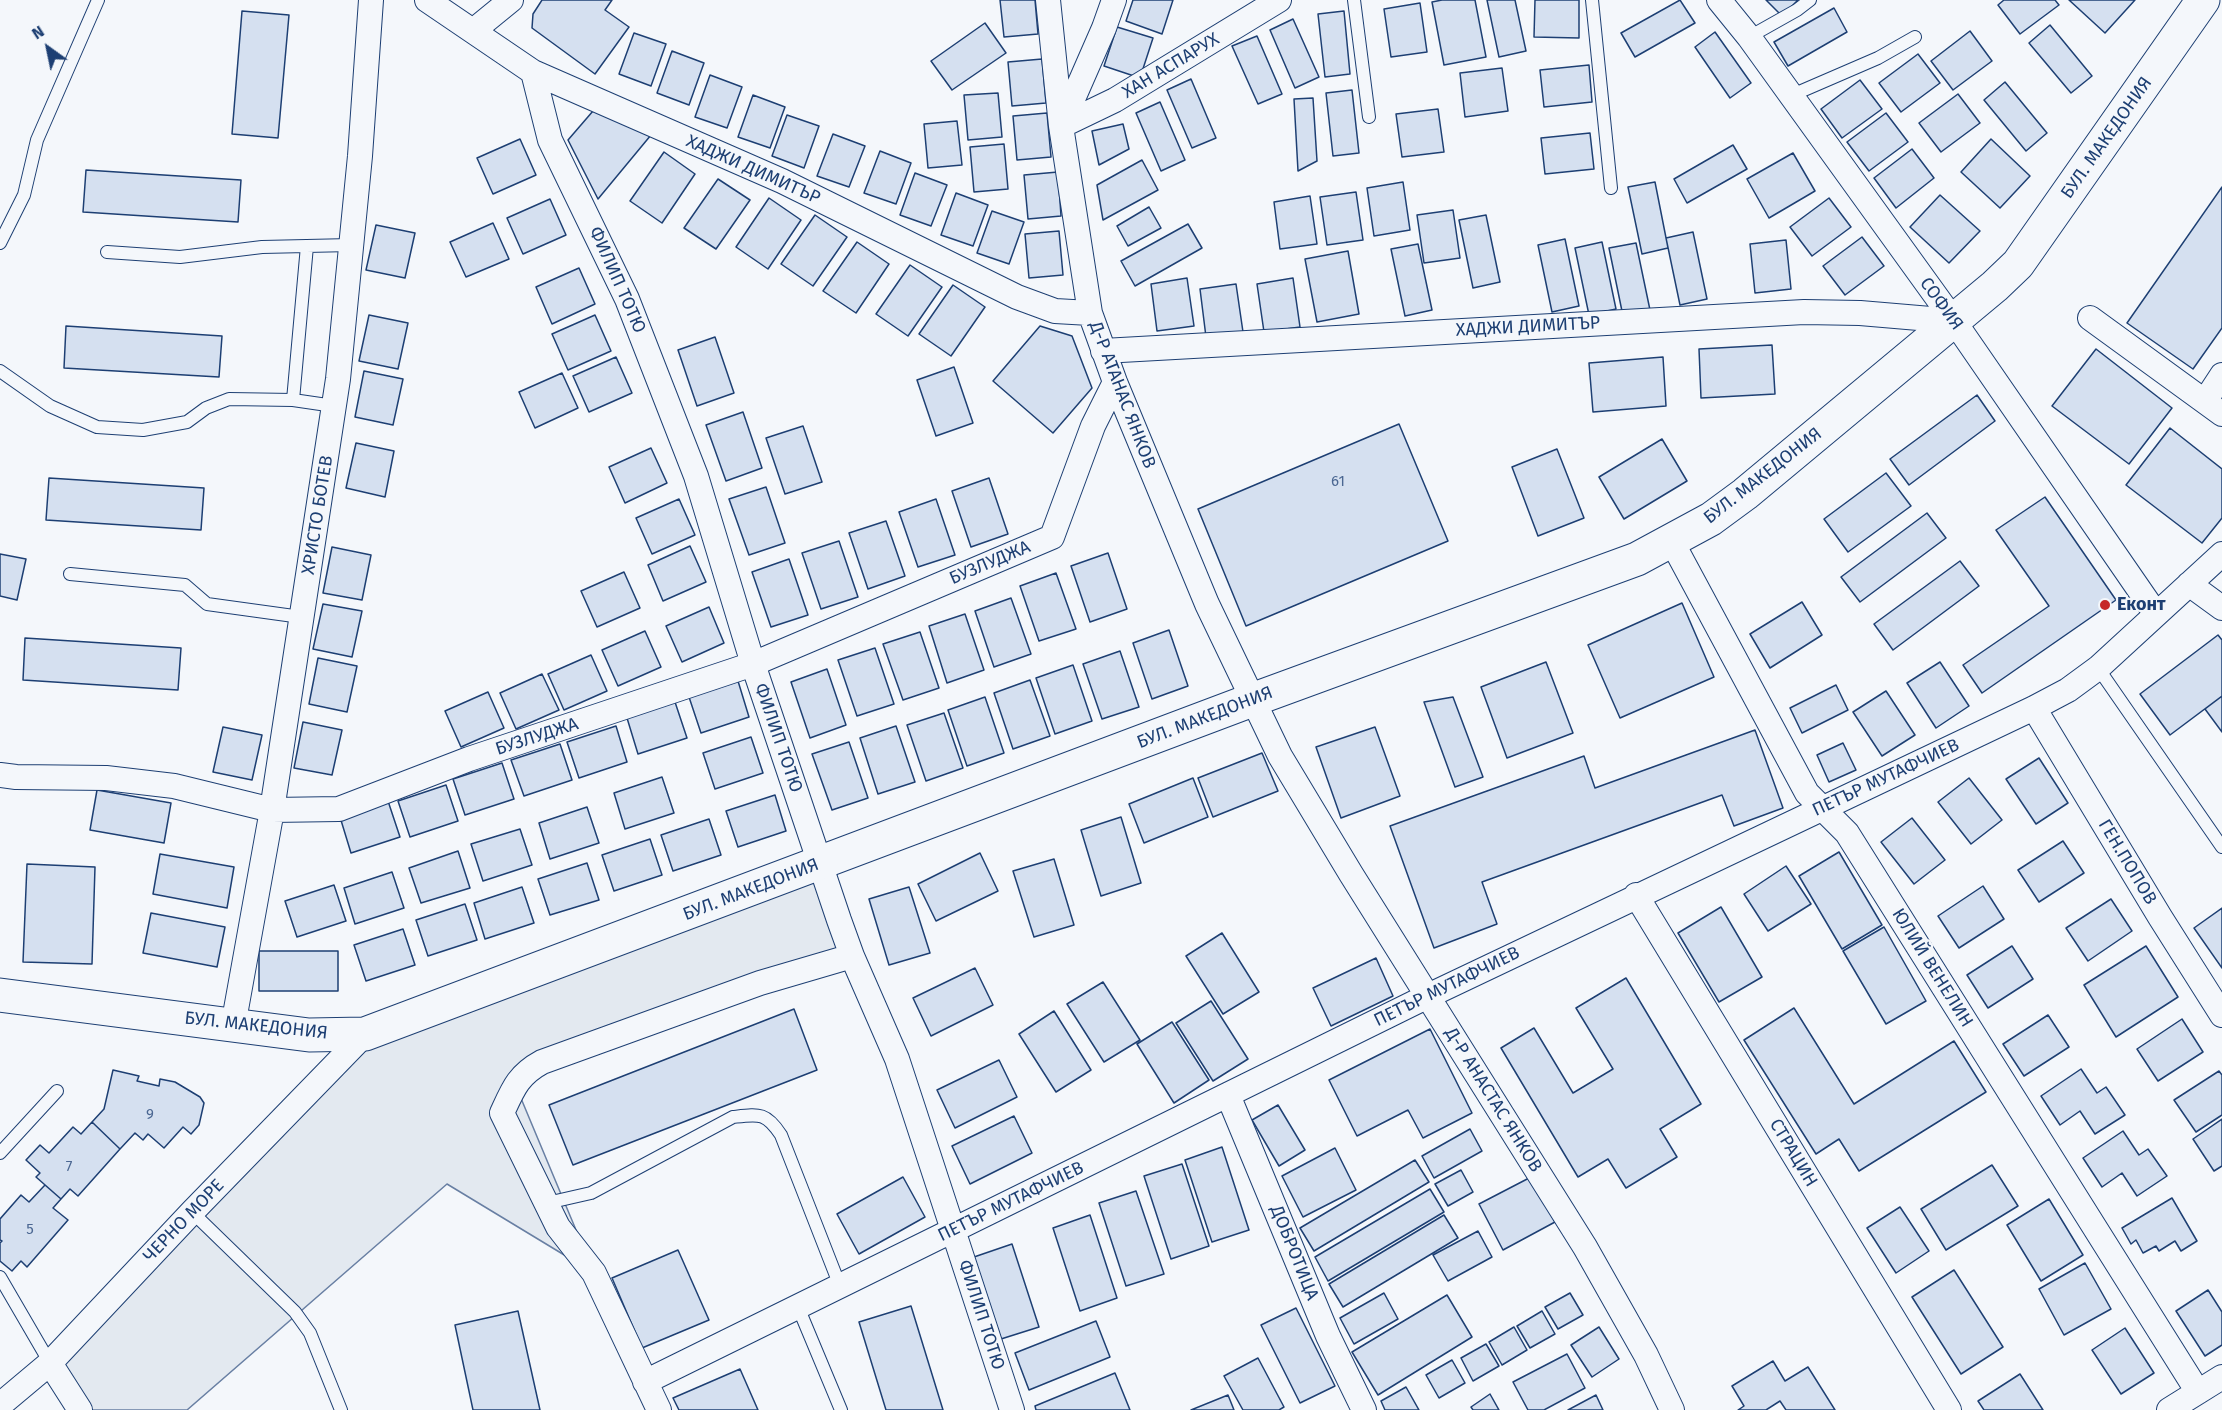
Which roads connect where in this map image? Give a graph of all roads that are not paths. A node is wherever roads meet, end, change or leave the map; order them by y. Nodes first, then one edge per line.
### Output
1 (98, 0) edge
2 (371, 0) edge
3 (427, 0) edge
4 (511, 0) edge
5 (1048, 0) edge
6 (1114, 0) edge
7 (1279, 0) edge
8 (1354, 0) edge
9 (1592, 0) edge
10 (1719, 0) edge
11 (1810, 0) edge
12 (2203, 0) edge
13 (473, 31) junction
14 (1749, 37) junction
15 (1915, 37) dead end
16 (533, 72) junction
17 (1790, 96) junction
18 (1369, 117) dead end
19 (1061, 126) junction
20 (1611, 188) dead end
21 (0, 243) edge
22 (351, 245) junction
23 (307, 246) junction
24 (107, 252) dead end
25 (1090, 314) junction
26 (2090, 318) dead end
27 (1954, 321) junction
28 (1103, 351) junction
29 (0, 371) edge
30 (2222, 375) edge
31 (1115, 382) junction
32 (293, 400) junction
33 (334, 406) junction
34 (2213, 408) edge
35 (1672, 542) junction
36 (2222, 554) edge
37 (69, 574) dead end
38 (2189, 584) junction
39 (2222, 608) edge
40 (2156, 614) junction
41 (301, 617) junction
42 (753, 664) junction
43 (2098, 668) junction
44 (1252, 700) junction
45 (2034, 708) junction
46 (0, 775) edge
47 (1823, 808) junction
48 (272, 810) junction
49 (2222, 847) edge
50 (821, 864) junction
51 (1636, 895) junction
52 (852, 956) junction
53 (0, 995) edge
54 (1428, 996) junction
55 (2222, 1015) edge
56 (233, 1026) junction
57 (365, 1034) junction
58 (57, 1091) dead end
59 (1228, 1095) junction
60 (0, 1154) edge
61 (547, 1203) junction
62 (192, 1212) junction
63 (953, 1231) junction
64 (0, 1277) edge
65 (840, 1286) junction
66 (798, 1307) junction
67 (50, 1363) junction
68 (2222, 1377) edge
69 (645, 1382) junction
70 (2198, 1392) junction
71 (0, 1405) edge
72 (80, 1410) edge
73 (341, 1410) edge
74 (659, 1410) edge
75 (841, 1410) edge
76 (1012, 1410) edge
77 (1364, 1410) edge
78 (1672, 1410) edge
79 (1949, 1410) edge
80 (2169, 1410) edge

1 - 21 lane
2 - 22 street, ХРИСТО БОТЕВ
3 - 13 street, ХАДЖИ ДИМИТЪР
4 - 13 street
5 - 19 street, Д-Р АТАНАС ЯНКОВ
6 - 19 street
7 - 19 street, ХАН АСПАРУХ
8 - 18 lane
9 - 20 lane
10 - 14 street, СОФИЯ
11 - 14 lane
12 - 27 street, БУЛ. МАКЕДОНИЯ
13 - 16 street, ХАДЖИ ДИМИТЪР
14 - 17 street, СОФИЯ
15 - 17 lane
16 - 25 street, ХАДЖИ ДИМИТЪР
16 - 42 street, ФИЛИП ТОТЮ
17 - 27 street, СОФИЯ
19 - 25 street, Д-Р АТАНАС ЯНКОВ
22 - 23 lane
22 - 33 street, ХРИСТО БОТЕВ
23 - 24 lane
23 - 32 lane
25 - 28 street, Д-Р АТАНАС ЯНКОВ
26 - 34 street
27 - 28 street, ХАДЖИ ДИМИТЪР
27 - 35 street, БУЛ. МАКЕДОНИЯ
27 - 40 street, СОФИЯ
28 - 31 street, Д-Р АТАНАС ЯНКОВ
29 - 32 lane
30 - 34 street
31 - 42 street, БУЗЛУДЖА
31 - 44 street, Д-Р АТАНАС ЯНКОВ
32 - 33 lane
33 - 41 street, ХРИСТО БОТЕВ
35 - 44 street, БУЛ. МАКЕДОНИЯ
35 - 47 street, ЮЛИЙ ВЕНЕЛИН
36 - 38 street, ПЕТЪР МУТАФЧИЕВ
37 - 41 lane
38 - 39 street
38 - 40 street, ПЕТЪР МУТАФЧИЕВ
40 - 43 street, ПЕТЪР МУТАФЧИЕВ
41 - 48 street, ХРИСТО БОТЕВ
42 - 48 street, БУЗЛУДЖА
42 - 50 street, ФИЛИП ТОТЮ
43 - 45 street, ПЕТЪР МУТАФЧИЕВ
43 - 49 lane
44 - 50 street, БУЛ. МАКЕДОНИЯ
44 - 54 street, Д-Р АНАСТАС ЯНКОВ
45 - 47 street, ПЕТЪР МУТАФЧИЕВ
45 - 55 street, ГЕН.ПОПОВ
46 - 48 street, БУЗЛУДЖА
47 - 51 street, ПЕТЪР МУТАФЧИЕВ
47 - 70 street, ЮЛИЙ ВЕНЕЛИН
48 - 56 street, ХРИСТО БОТЕВ
50 - 52 street, ФИЛИП ТОТЮ
50 - 57 street, БУЛ. МАКЕДОНИЯ
51 - 54 street, ПЕТЪР МУТАФЧИЕВ
51 - 79 street, СТРАЦИН
52 - 61 street
52 - 63 street, ФИЛИП ТОТЮ
53 - 56 street, БУЛ. МАКЕДОНИЯ
54 - 59 street, ПЕТЪР МУТАФЧИЕВ
54 - 78 street, Д-Р АНАСТАС ЯНКОВ
56 - 57 street, БУЛ. МАКЕДОНИЯ
57 - 62 street, ЧЕРНО МОРЕ
58 - 60 lane
59 - 63 street, ПЕТЪР МУТАФЧИЕВ
59 - 77 street, ДОБРОТИЦА
61 - 65 lane
61 - 69 street
62 - 67 street, ЧЕРНО МОРЕ
62 - 73 lane
63 - 65 street, ПЕТЪР МУТАФЧИЕВ
63 - 76 street, ФИЛИП ТОТЮ
64 - 67 lane
65 - 66 street, ПЕТЪР МУТАФЧИЕВ
66 - 69 street, ПЕТЪР МУТАФЧИЕВ
66 - 75 lane
67 - 71 street, ЧЕРНО МОРЕ
67 - 72 street
68 - 70 street
69 - 74 street
70 - 80 street

